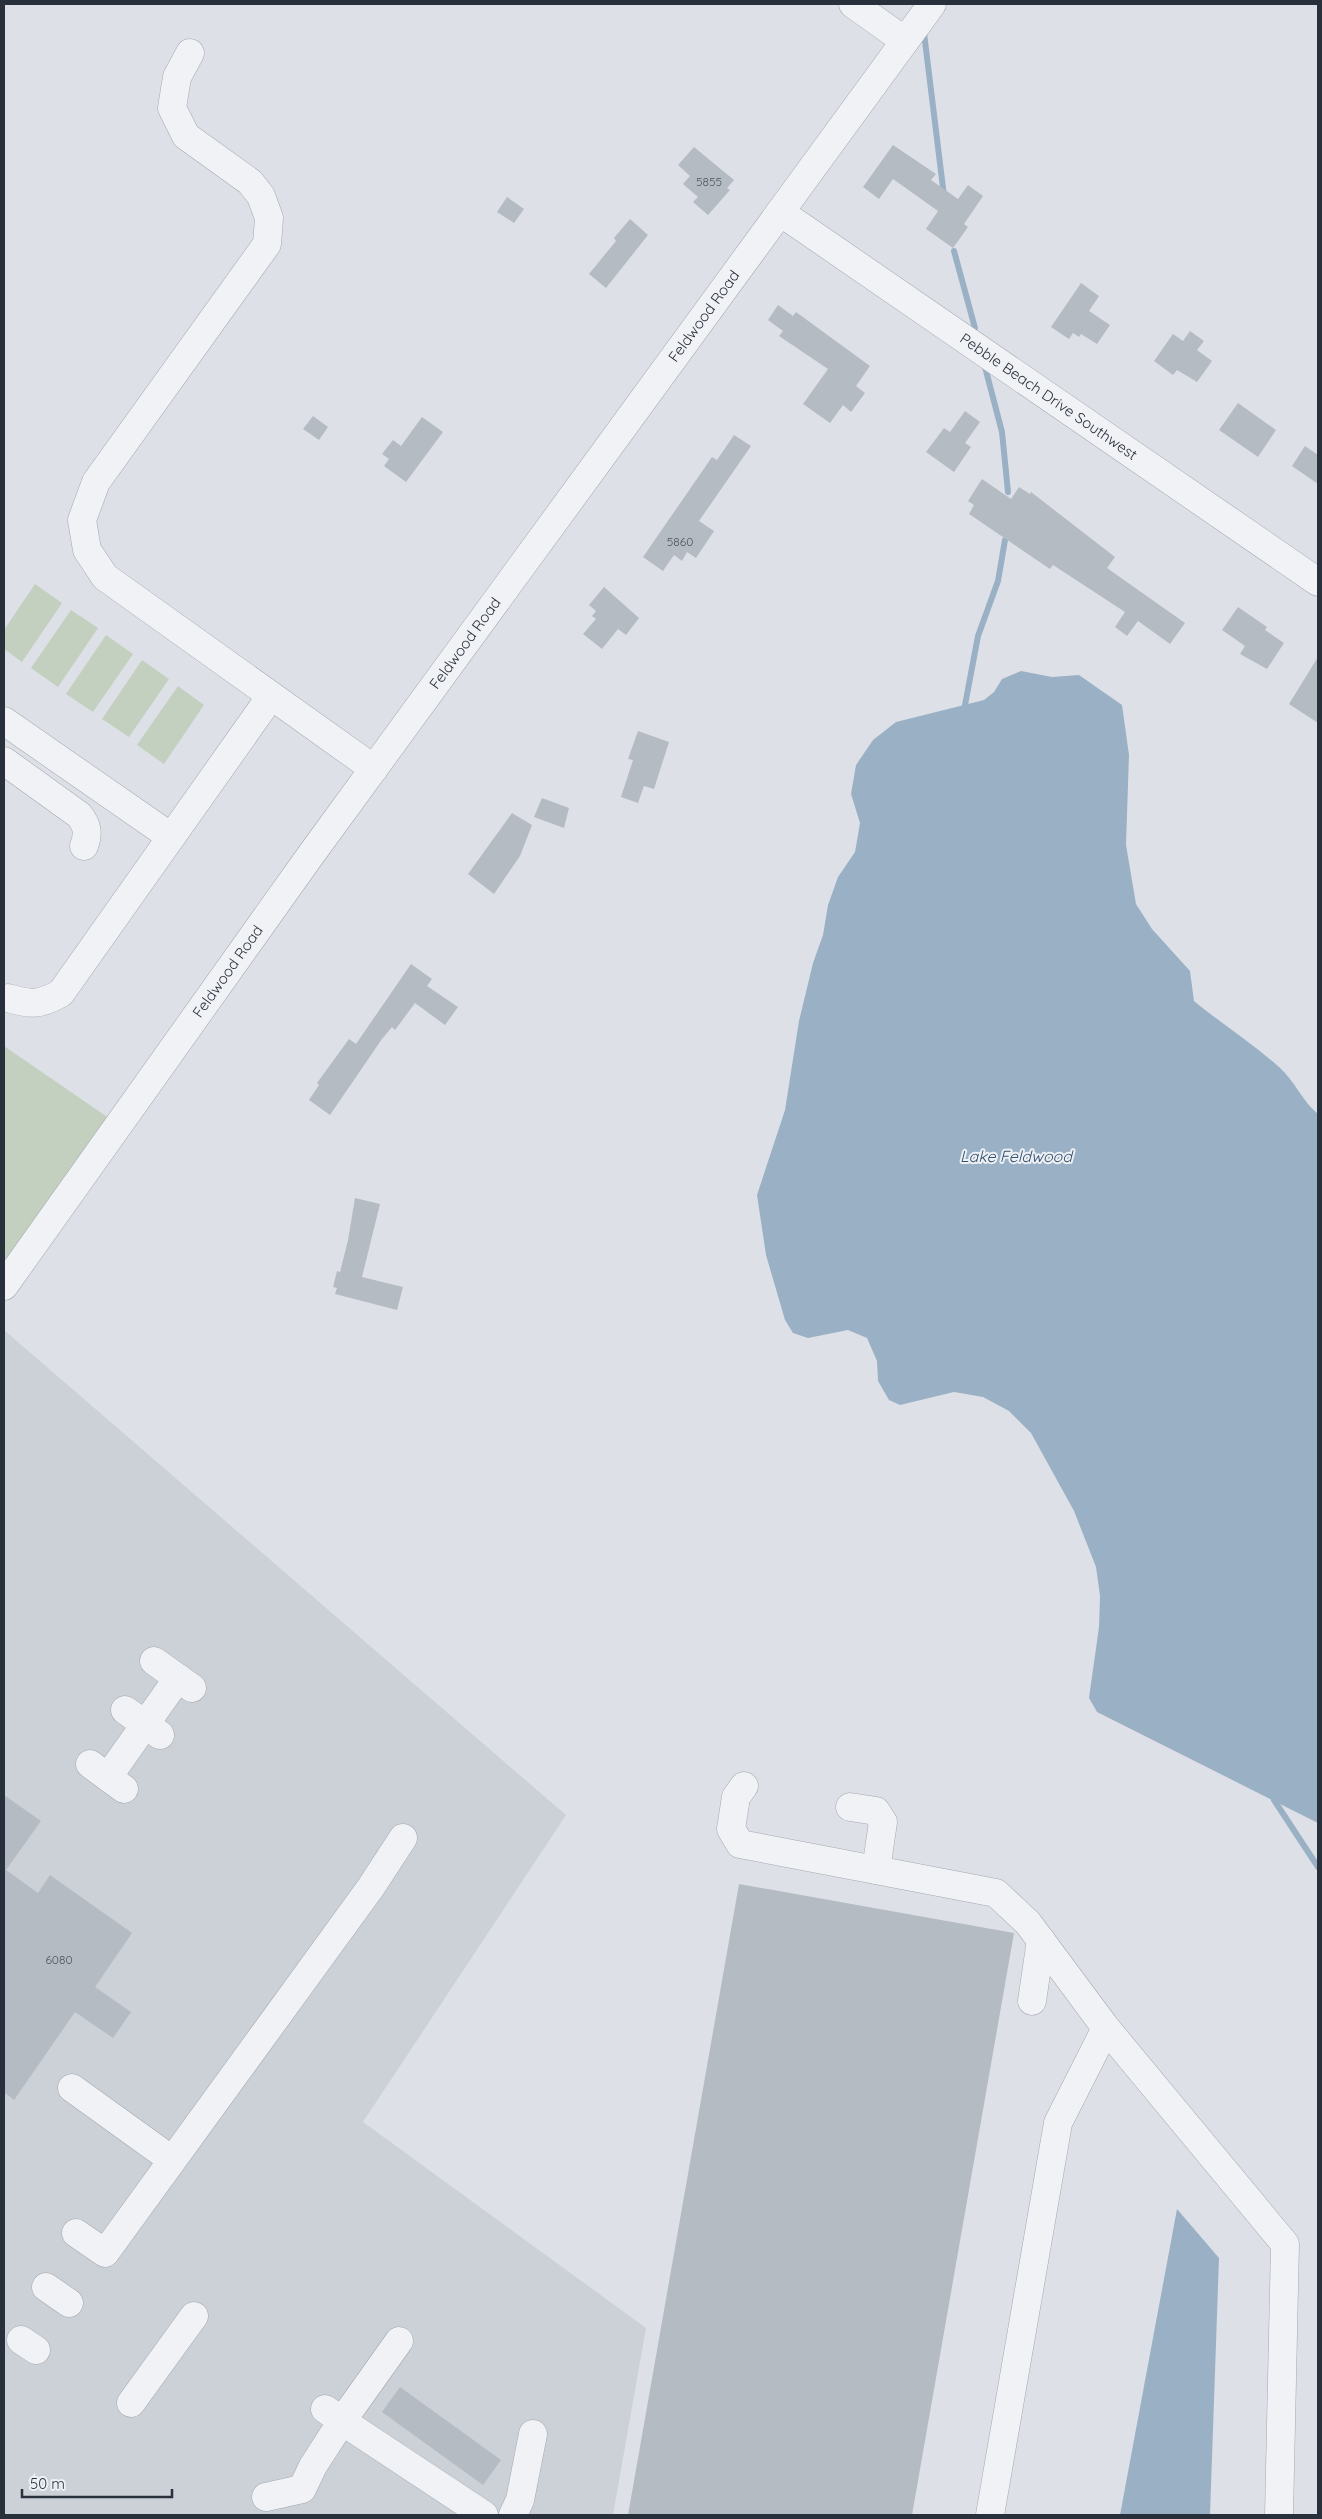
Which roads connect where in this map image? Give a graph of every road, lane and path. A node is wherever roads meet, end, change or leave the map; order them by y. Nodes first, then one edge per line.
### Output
1 (853, 4) edge
2 (932, 4) edge
3 (905, 41) junction
4 (190, 53) dead end
5 (780, 212) junction
6 (1318, 582) edge
7 (271, 696) junction
8 (4, 721) edge
9 (4, 761) edge
10 (374, 769) junction
11 (171, 838) junction
12 (84, 846) dead end
13 (8, 998) dead end
14 (4, 1286) edge
15 (154, 1662) dead end
16 (107, 1777) dead end
17 (744, 1786) dead end
18 (850, 1807) dead end
19 (403, 1838) dead end
20 (876, 1870) junction
21 (1041, 1940) junction
22 (1032, 2001) dead end
23 (1106, 2028) junction
24 (72, 2088) dead end
25 (172, 2160) junction
26 (76, 2233) dead end
27 (46, 2287) dead end
28 (69, 2303) dead end
29 (194, 2316) dead end
30 (399, 2341) dead end
31 (131, 2403) dead end
32 (333, 2415) junction
33 (534, 2434) dead end
34 (266, 2497) dead end
35 (484, 2515) edge
36 (513, 2515) edge
37 (990, 2515) edge
38 (1279, 2515) edge

1 - 3 street
2 - 3 street, Feldwood Road
3 - 5 street, Feldwood Road
4 - 7 street
5 - 6 street, Pebble Beach Drive Southwest
5 - 10 street, Feldwood Road
7 - 10 street
7 - 11 street
8 - 11 street
9 - 12 street
10 - 14 street, Feldwood Road
11 - 13 street
15 - 16 street
17 - 20 street
18 - 20 street
19 - 25 street
20 - 21 street
21 - 22 street
21 - 23 street
23 - 37 street
23 - 38 street
24 - 25 street
25 - 26 street
27 - 28 street
29 - 31 street
30 - 32 street
32 - 34 street
32 - 35 street
33 - 36 street

